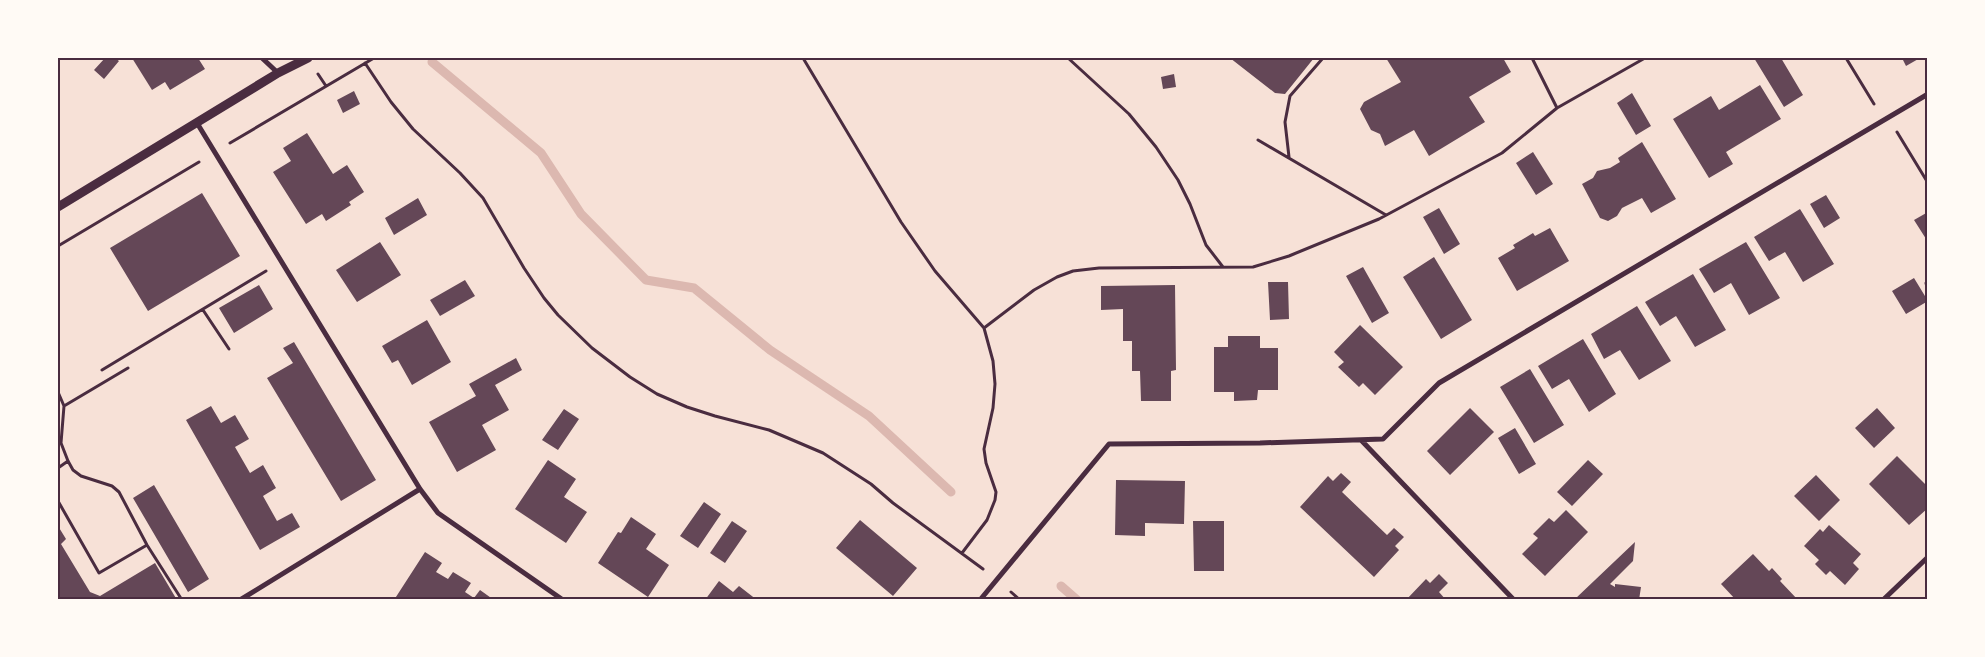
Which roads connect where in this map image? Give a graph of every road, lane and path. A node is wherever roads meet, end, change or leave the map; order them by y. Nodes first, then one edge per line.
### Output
1 (262, 58) edge
2 (308, 58) edge
3 (803, 58) edge
4 (1068, 58) edge
5 (1323, 58) edge
6 (1532, 58) edge
7 (1645, 58) edge
8 (365, 63) dead end
9 (278, 73) junction
10 (1928, 94) edge
11 (1557, 108) junction
12 (197, 123) junction
13 (1258, 140) dead end
14 (1289, 158) junction
15 (58, 207) edge
16 (1387, 215) junction
17 (282, 262) junction
18 (1223, 267) junction
19 (1928, 280) edge
20 (1928, 292) edge
21 (204, 310) junction
22 (984, 328) junction
23 (229, 349) dead end
24 (128, 368) dead end
25 (102, 370) dead end
26 (58, 392) edge
27 (64, 406) junction
28 (1361, 440) junction
29 (68, 461) junction
30 (58, 468) edge
31 (420, 489) junction
32 (58, 501) edge
33 (147, 545) junction
34 (962, 553) junction
35 (1928, 557) edge
36 (996, 579) junction
37 (182, 600) edge
38 (240, 600) edge
39 (563, 600) edge
40 (980, 600) edge
41 (1020, 600) edge
42 (1514, 600) edge
43 (1883, 600) edge

1 - 9 street
2 - 9 street
3 - 22 path
4 - 18 path
5 - 14 path
6 - 11 path
7 - 11 path
8 - 34 path
9 - 12 street
10 - 28 street
11 - 16 path
12 - 15 street
12 - 17 street
13 - 14 path
14 - 16 path
16 - 18 path
17 - 21 path
17 - 31 street
18 - 22 path
19 - 20 path
21 - 23 path
21 - 25 path
22 - 34 path
24 - 27 path
26 - 27 path
27 - 29 path
28 - 36 street
28 - 42 street
29 - 30 path
29 - 33 path
31 - 38 street
31 - 39 street
32 - 33 path
33 - 37 path
34 - 36 path
35 - 43 street
36 - 40 street
36 - 41 path

